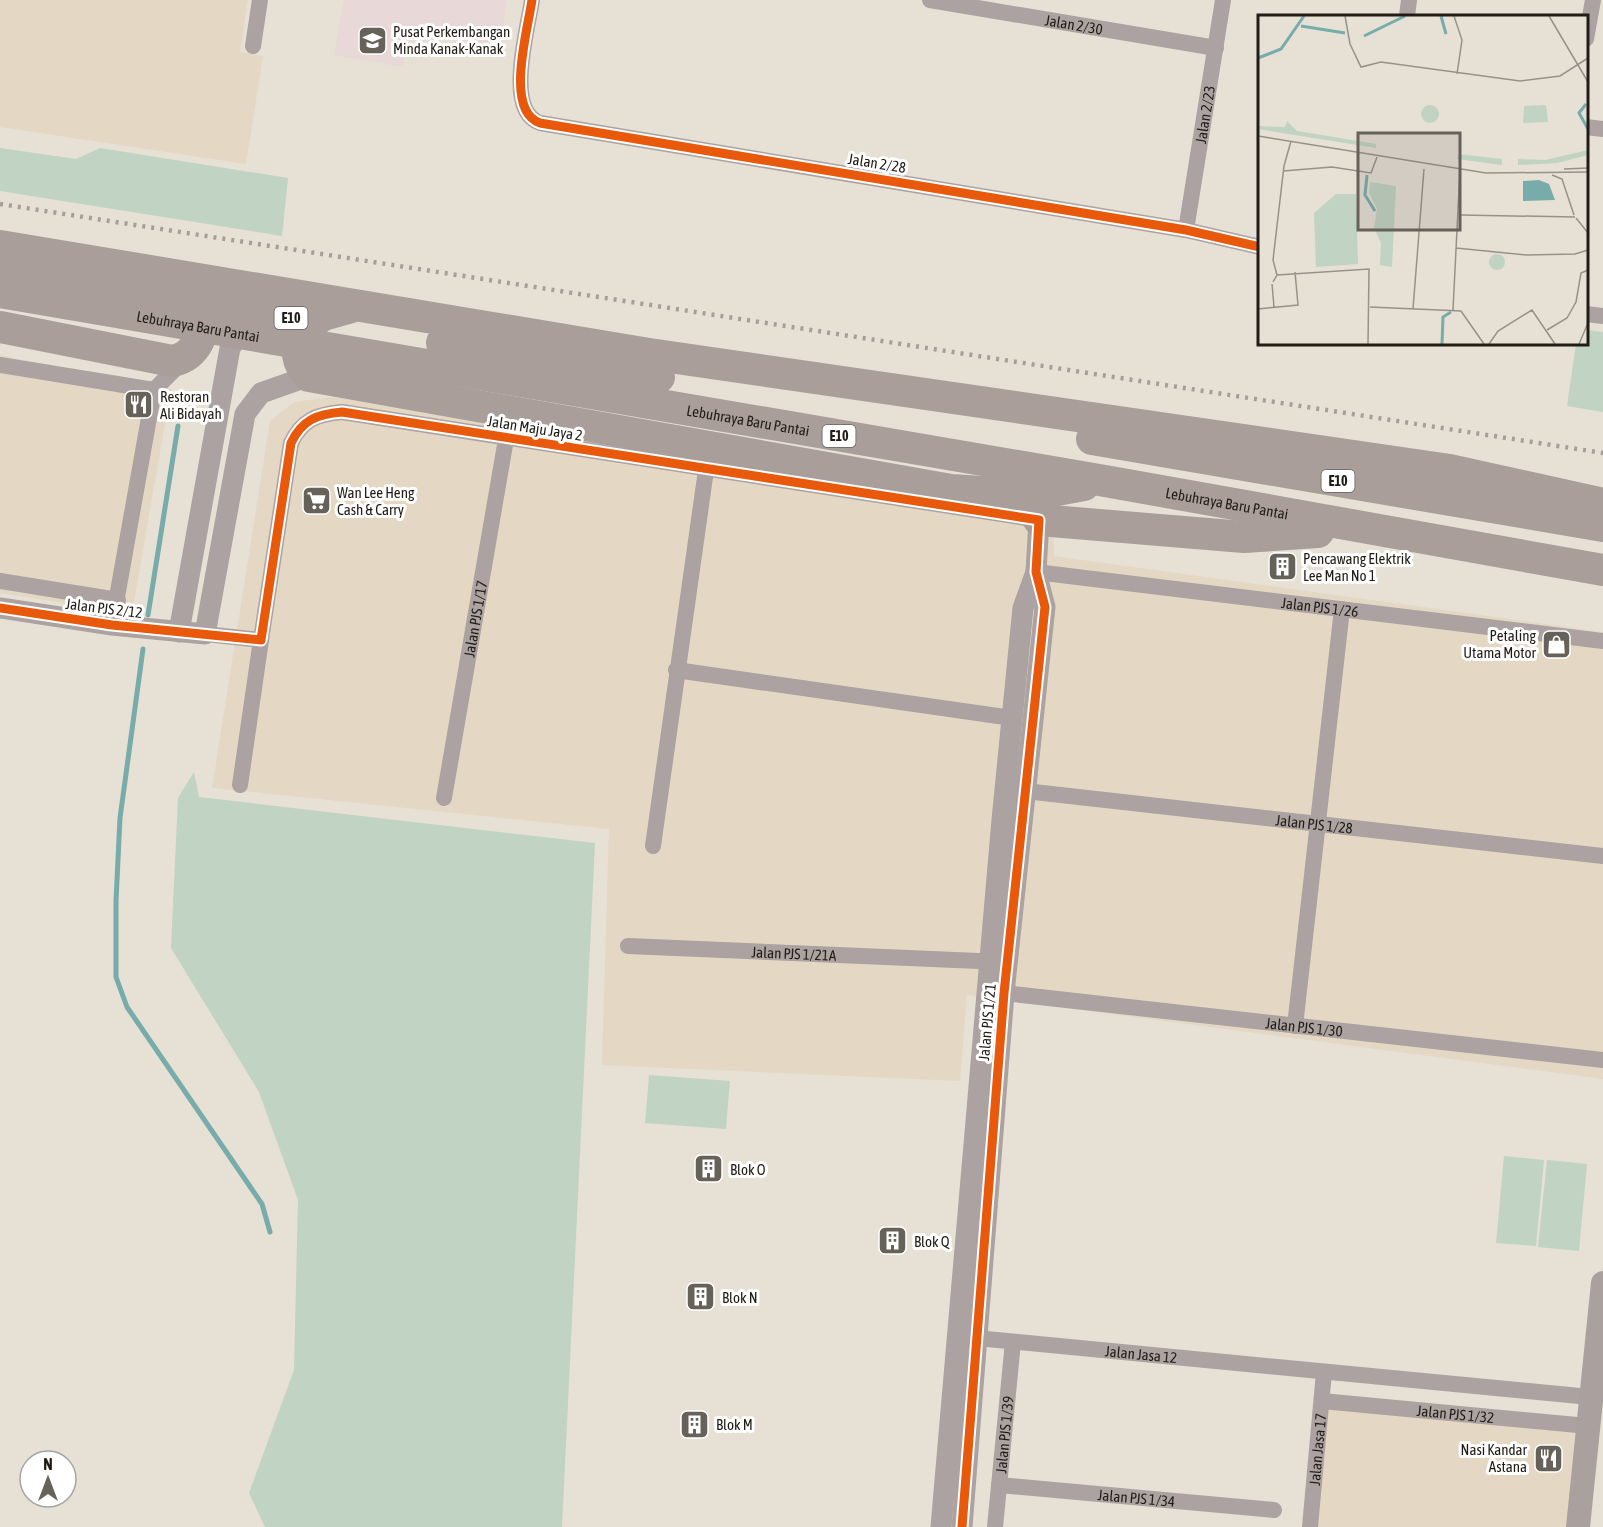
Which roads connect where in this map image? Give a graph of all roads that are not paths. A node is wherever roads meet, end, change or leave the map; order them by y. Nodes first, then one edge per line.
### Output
1 (260, 0) edge
2 (532, 0) edge
3 (930, 0) edge
4 (1224, 0) edge
5 (1409, 0) edge
6 (1593, 0) edge
7 (1407, 15) edge
8 (1588, 32) edge
9 (253, 46) dead end
10 (1216, 48) junction
11 (1588, 127) edge
12 (1603, 129) edge
13 (1186, 230) junction
14 (0, 246) edge
15 (1258, 247) edge
16 (0, 270) edge
17 (164, 274) junction
18 (0, 292) edge
19 (352, 306) junction
20 (1588, 314) edge
21 (1603, 316) edge
22 (0, 327) edge
23 (184, 359) junction
24 (0, 365) edge
25 (309, 376) junction
26 (154, 390) junction
27 (506, 439) junction
28 (706, 470) junction
29 (1105, 481) junction
30 (1603, 504) edge
31 (1039, 520) junction
32 (1603, 526) edge
33 (1366, 529) junction
34 (1603, 570) edge
35 (1036, 572) junction
36 (0, 581) edge
37 (118, 600) junction
38 (0, 608) edge
39 (1342, 609) junction
40 (112, 625) junction
41 (179, 632) junction
42 (205, 634) junction
43 (261, 640) junction
44 (1603, 640) edge
45 (676, 670) junction
46 (1012, 718) junction
47 (240, 785) dead end
48 (1025, 791) junction
49 (444, 798) dead end
50 (1317, 824) junction
51 (652, 846) dead end
52 (1603, 856) edge
53 (628, 946) dead end
54 (998, 962) junction
55 (1005, 993) junction
56 (1295, 1026) junction
57 (1603, 1060) edge
58 (1603, 1286) edge
59 (967, 1337) junction
60 (1013, 1342) junction
61 (1324, 1372) junction
62 (1590, 1397) junction
63 (1322, 1401) junction
64 (1588, 1426) junction
65 (999, 1485) junction
66 (1274, 1510) dead end
67 (941, 1527) edge
68 (962, 1527) edge
69 (995, 1527) edge
70 (1310, 1527) edge
71 (1578, 1527) edge

1 - 9 street
2 - 13 street, Jalan 2/28
3 - 10 street, Jalan 2/30
4 - 10 street, Jalan 2/23
5 - 7 street
6 - 8 street
10 - 13 street, Jalan 2/23
11 - 12 street
13 - 15 street, Jalan 2/28
14 - 17 highway
16 - 32 highway, Lebuhraya Baru Pantai / E10
17 - 19 highway
17 - 23 highway
18 - 29 highway, Lebuhraya Baru Pantai / E10
19 - 25 highway
19 - 30 highway
19 - 41 street
20 - 21 street
22 - 23 highway
23 - 26 street
24 - 26 street
25 - 29 highway
25 - 42 street
26 - 37 street
27 - 28 street, Jalan Maju Jaya 2
27 - 43 street, Jalan Maju Jaya 2
27 - 49 street, Jalan PJS 1/17
28 - 31 street, Jalan Maju Jaya 2
28 - 45 street
29 - 33 highway, Lebuhraya Baru Pantai / E10
31 - 33 highway
31 - 35 street, Jalan PJS 1/21
33 - 34 highway, Lebuhraya Baru Pantai / E10
35 - 39 street, Jalan PJS 1/26
35 - 46 street, Jalan PJS 1/21
35 - 48 street, Jalan PJS 1/21
36 - 37 street
37 - 40 street
38 - 40 street, Jalan PJS 2/12
39 - 44 street, Jalan PJS 1/26
39 - 50 street
40 - 41 street, Jalan PJS 2/12
41 - 42 street, Jalan PJS 2/12
42 - 43 street
43 - 47 street, Jalan Maju Jaya 2
45 - 46 street
45 - 51 street
46 - 54 street, Jalan PJS 1/21
48 - 50 street, Jalan PJS 1/28
48 - 54 street, Jalan PJS 1/21
50 - 52 street, Jalan PJS 1/28
50 - 56 street
53 - 54 street, Jalan PJS 1/21A
54 - 55 street, Jalan PJS 1/21
54 - 59 street, Jalan PJS 1/21
55 - 56 street, Jalan PJS 1/30
55 - 59 street, Jalan PJS 1/21
56 - 57 street, Jalan PJS 1/30
58 - 62 main road
59 - 60 street, Jalan Jasa 12
59 - 67 street, Jalan PJS 1/21
59 - 68 street, Jalan PJS 1/21
60 - 61 street, Jalan Jasa 12
60 - 65 street, Jalan PJS 1/39
61 - 62 street, Jalan PJS 1/32
61 - 63 street, Jalan Jasa 17
62 - 64 main road
63 - 64 street, Jalan PJS 1/32
63 - 70 street, Jalan Jasa 17
64 - 71 main road
65 - 66 street, Jalan PJS 1/34
65 - 69 street, Jalan PJS 1/39

